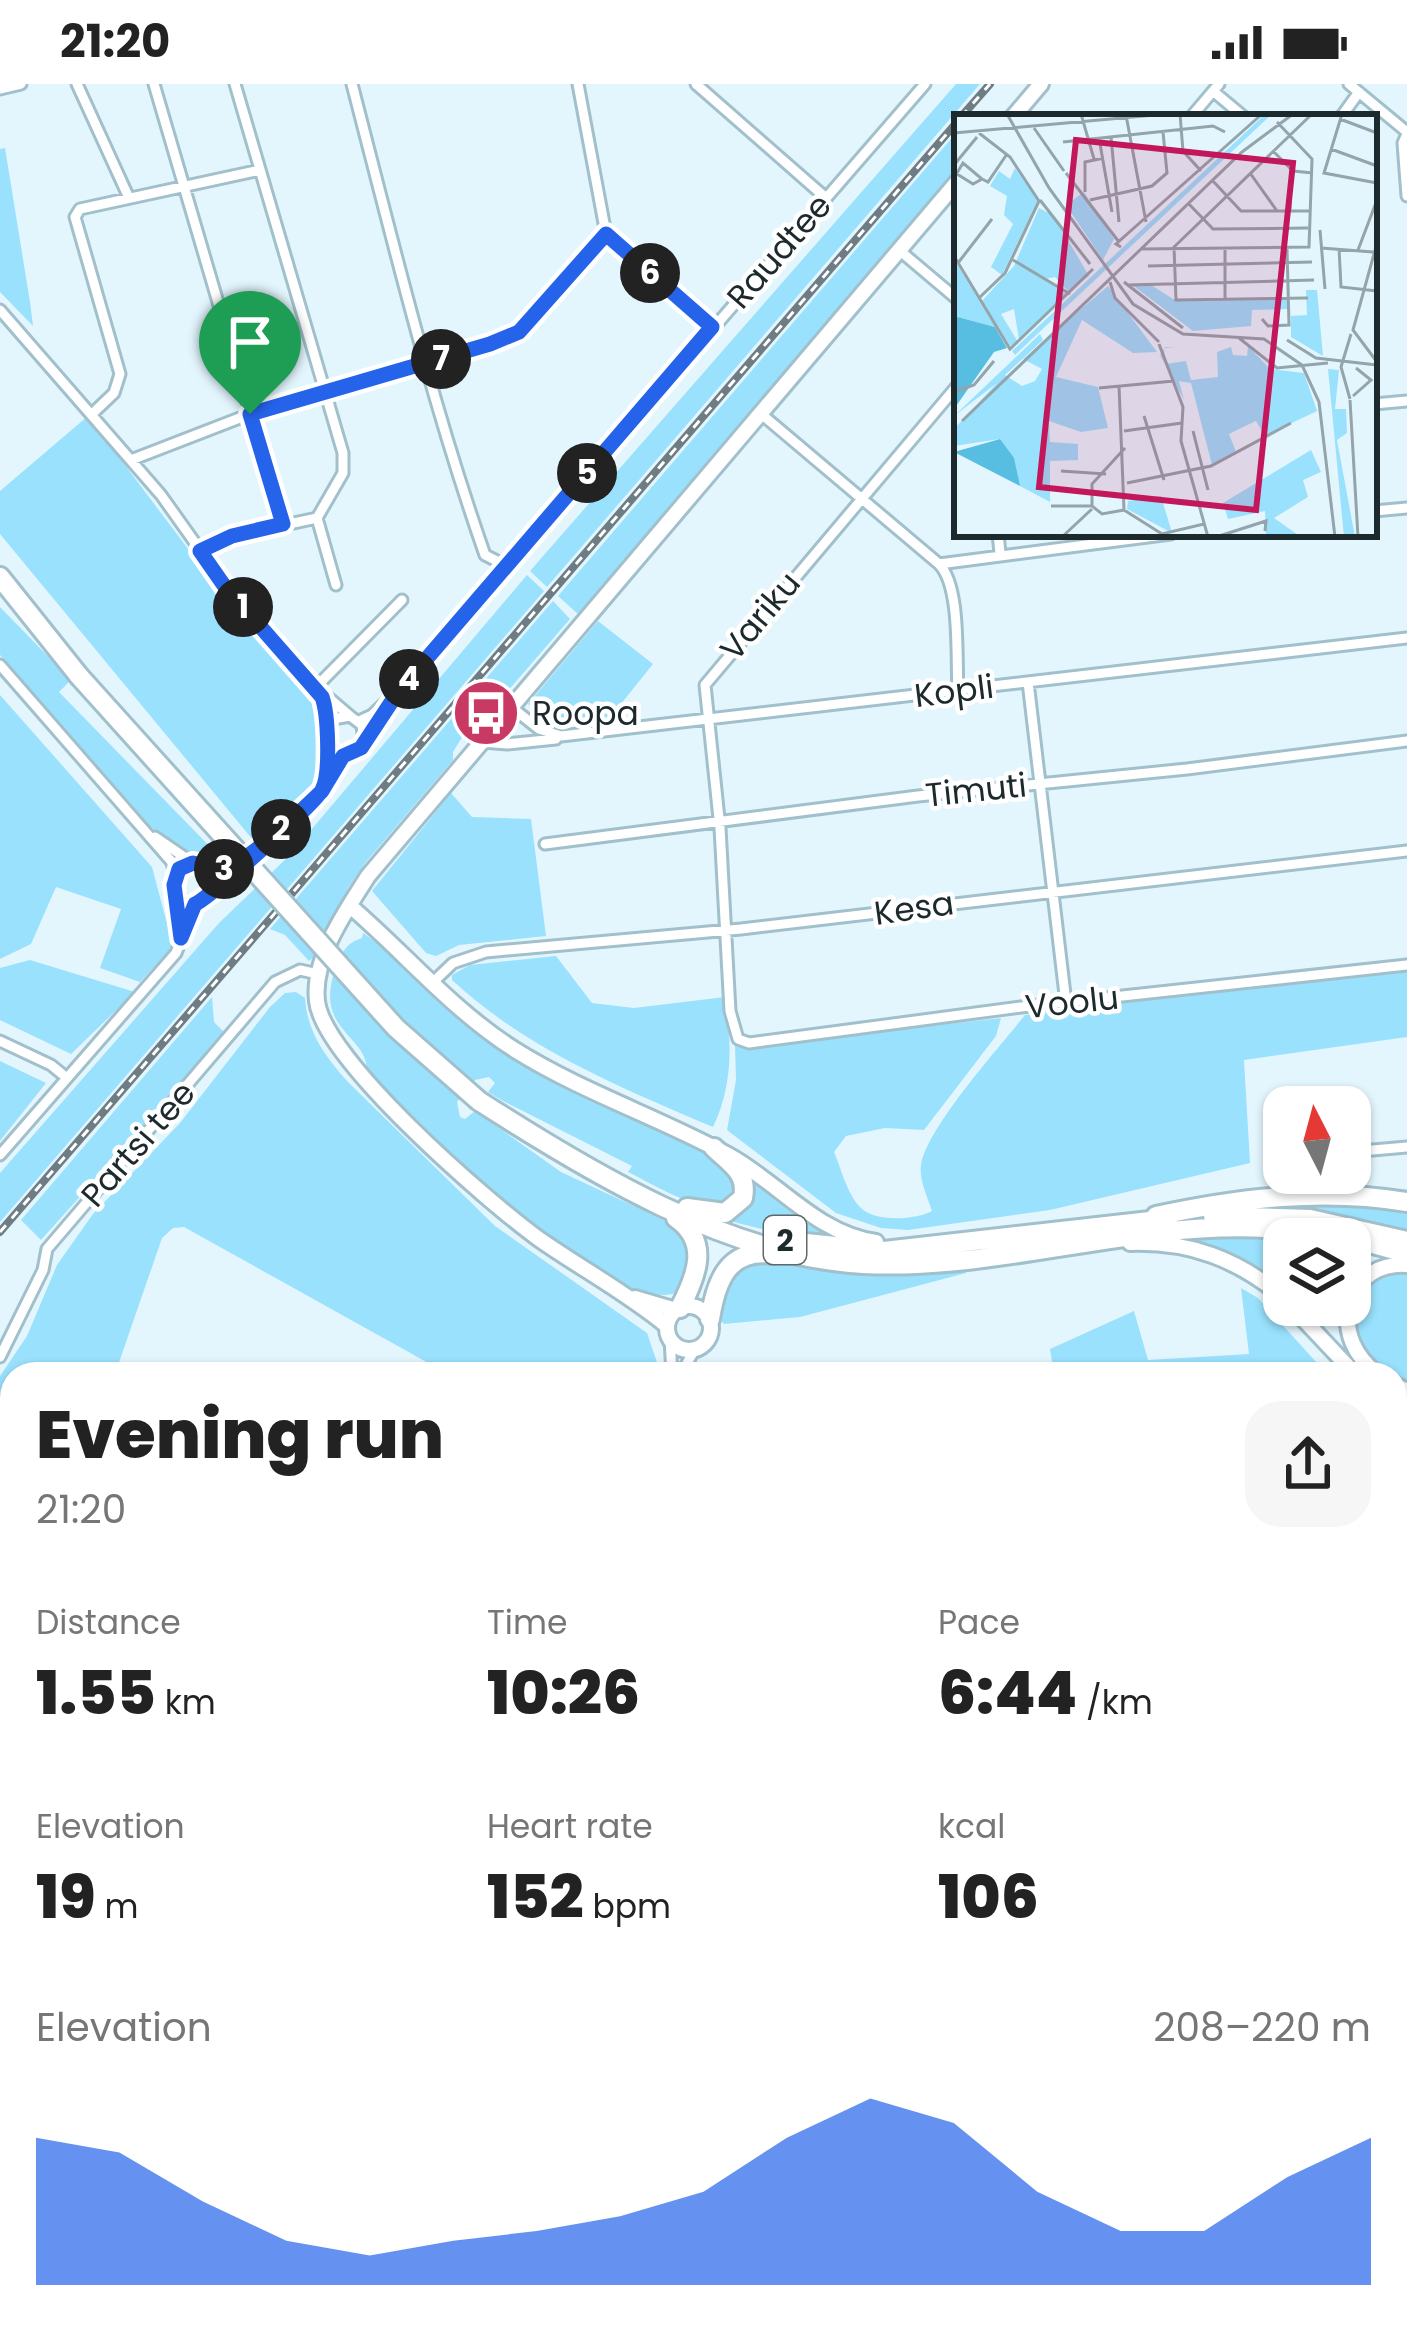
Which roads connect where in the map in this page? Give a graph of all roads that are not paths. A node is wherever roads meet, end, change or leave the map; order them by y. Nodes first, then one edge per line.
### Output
1 (21, 84) edge
2 (77, 84) edge
3 (154, 84) edge
4 (235, 84) edge
5 (352, 84) edge
6 (578, 84) edge
7 (696, 84) edge
8 (925, 84) edge
9 (1041, 84) edge
10 (1349, 84) edge
11 (0, 88) edge
12 (1216, 88) edge
13 (1359, 92) junction
14 (1016, 114) edge
15 (1194, 114) edge
16 (1241, 114) edge
17 (1343, 114) edge
18 (1407, 133) edge
19 (260, 170) junction
20 (184, 186) junction
21 (954, 186) edge
22 (1407, 196) edge
23 (129, 198) junction
24 (826, 198) junction
25 (606, 234) junction
26 (899, 250) junction
27 (954, 296) edge
28 (1, 311) edge
29 (712, 327) junction
30 (426, 363) junction
31 (954, 389) edge
32 (327, 391) junction
33 (1407, 400) edge
34 (1377, 404) edge
35 (759, 412) junction
36 (92, 414) junction
37 (250, 414) junction
38 (131, 460) junction
39 (860, 498) junction
40 (1407, 508) edge
41 (1377, 511) edge
42 (317, 518) junction
43 (283, 524) junction
44 (998, 537) edge
45 (1117, 537) edge
46 (200, 551) junction
47 (1000, 554) junction
48 (939, 563) junction
49 (505, 565) junction
50 (0, 577) edge
51 (335, 585) dead end
52 (0, 595) edge
53 (402, 600) dead end
54 (1407, 638) edge
55 (56, 648) junction
56 (0, 665) edge
57 (1028, 682) junction
58 (316, 687) junction
59 (958, 690) junction
60 (398, 692) junction
61 (516, 711) junction
62 (354, 718) junction
63 (706, 719) junction
64 (328, 723) junction
65 (561, 736) junction
66 (1407, 741) edge
67 (364, 742) junction
68 (479, 742) junction
69 (507, 744) junction
70 (327, 746) junction
71 (343, 756) junction
72 (1041, 784) junction
73 (322, 791) junction
74 (137, 822) junction
75 (720, 822) junction
76 (271, 838) junction
77 (545, 844) dead end
78 (1407, 851) edge
79 (193, 863) junction
80 (208, 869) junction
81 (176, 874) junction
82 (214, 888) junction
83 (1054, 892) junction
84 (178, 896) junction
85 (195, 904) junction
86 (350, 906) junction
87 (341, 922) junction
88 (375, 931) junction
89 (726, 931) junction
90 (181, 938) junction
91 (1407, 965) edge
92 (317, 974) junction
93 (430, 984) junction
94 (1066, 1003) junction
95 (0, 1040) edge
96 (737, 1040) joint
97 (67, 1078) junction
98 (714, 1148) junction
99 (1407, 1148) edge
100 (1371, 1151) edge
101 (0, 1155) edge
102 (643, 1194) junction
103 (1407, 1202) edge
104 (1114, 1225) junction
105 (1407, 1241) edge
106 (935, 1247) junction
107 (1045, 1250) junction
108 (1407, 1254) edge
109 (820, 1259) junction
110 (1407, 1265) edge
111 (1371, 1274) edge
112 (1263, 1283) edge
113 (630, 1297) junction
114 (678, 1309) junction
115 (710, 1319) junction
116 (1310, 1326) edge
117 (1348, 1326) edge
118 (668, 1333) junction
119 (695, 1349) junction
120 (0, 1358) edge
121 (671, 1362) edge
122 (688, 1362) edge
123 (1344, 1362) edge
124 (1366, 1362) edge

1 - 11 street
2 - 23 street
3 - 20 street
4 - 19 street
5 - 30 street
6 - 25 street
7 - 24 street
8 - 24 street, Raudtee
9 - 14 street
10 - 13 street
12 - 15 street
12 - 16 street
13 - 17 street
13 - 18 street
18 - 22 street
19 - 20 street
19 - 32 street
20 - 23 street
20 - 37 street
21 - 26 street
23 - 36 street
24 - 29 street, Raudtee
25 - 29 street
25 - 30 street
26 - 27 street
26 - 35 street
28 - 36 street
29 - 49 street, Raudtee
30 - 32 street
30 - 49 street
31 - 39 street, Variku
32 - 37 street
32 - 42 street
33 - 34 street
35 - 39 street
35 - 61 street
36 - 38 street
37 - 38 street
37 - 43 street
38 - 46 street
39 - 48 street
39 - 63 street, Variku
40 - 41 street
42 - 43 street
42 - 51 street
43 - 46 street
44 - 47 street
45 - 47 street
46 - 58 street
47 - 48 street
48 - 59 street
49 - 60 street, Raudtee
50 - 55 highway, 2
52 - 55 highway, 2
53 - 58 street
54 - 57 street, Kopli
55 - 102 highway, 2, bridge
56 - 74 street
57 - 59 street, Kopli
57 - 72 street
58 - 62 street
58 - 64 street
59 - 63 street, Kopli
60 - 62 street, Raudtee
60 - 67 street, Raudtee
61 - 65 street
61 - 68 street
61 - 69 street
62 - 64 street, Raudtee
62 - 67 street
63 - 65 street, Kopli
63 - 75 street, Variku
64 - 70 street
65 - 69 street, Kopli
66 - 72 street, Timuti
67 - 71 street, Raudtee
68 - 69 street, Kopli
68 - 86 street
70 - 71 street
70 - 73 street
71 - 73 street, Raudtee
72 - 75 street, Timuti
72 - 83 street
73 - 76 street, Raudtee
74 - 79 street
74 - 81 street
75 - 77 street, Timuti
75 - 89 street, Variku
76 - 80 street, Raudtee
76 - 82 street, Raudtee
78 - 83 street, Kesa
79 - 80 street
79 - 81 street
80 - 82 street
81 - 84 street
82 - 85 street, Raudtee
83 - 89 street, Kesa
83 - 94 street
84 - 85 street
84 - 90 street
85 - 90 street, Raudtee
86 - 87 street
86 - 88 street
87 - 88 street
87 - 92 street
88 - 93 street
89 - 93 street, Kesa
89 - 96 street, Variku
90 - 97 street, Raudtee
91 - 94 street, Voolu
92 - 113 street
92 - 120 street, Partsi tee
93 - 98 street
94 - 96 street, Voolu
95 - 97 street
97 - 101 street, Raudtee
98 - 102 highway
98 - 106 street
99 - 100 street
102 - 106 highway, 2
102 - 109 highway, 2
102 - 114 highway
103 - 104 highway
104 - 105 highway, 2
104 - 106 highway, 2
107 - 108 highway, 2
107 - 109 highway, 2
107 - 112 street
109 - 115 highway
110 - 111 street
113 - 114 street
113 - 118 street
114 - 115 street
114 - 118 street
115 - 119 street
116 - 123 street
117 - 124 street
118 - 119 street
118 - 121 street
119 - 122 street

